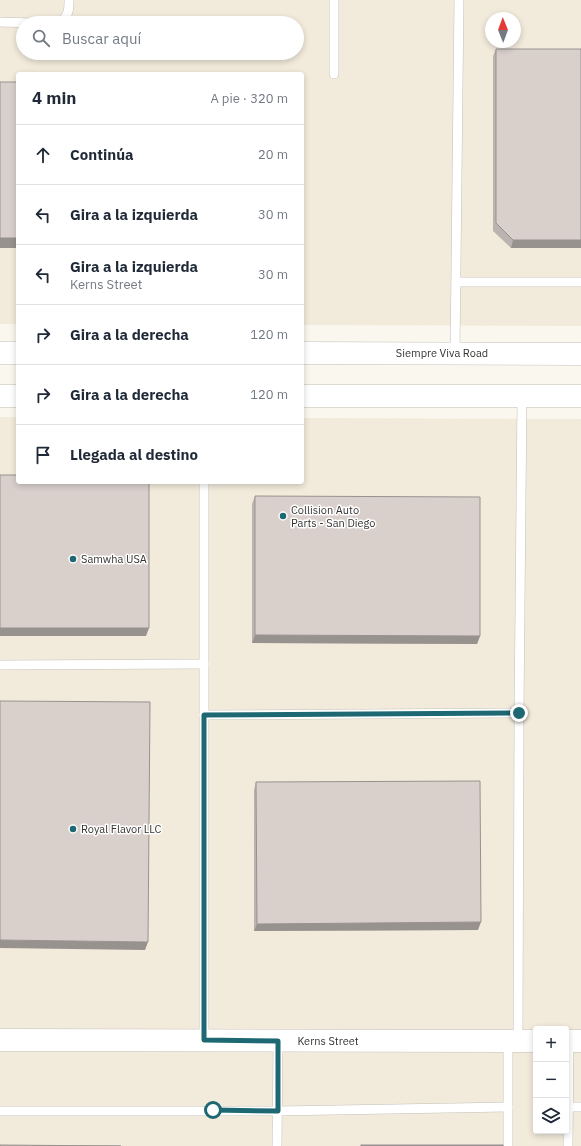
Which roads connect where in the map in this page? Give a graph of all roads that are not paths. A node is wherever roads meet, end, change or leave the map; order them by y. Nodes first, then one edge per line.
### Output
1 (69, 0) edge
2 (334, 0) edge
3 (459, 0) edge
4 (66, 16) edge
5 (0, 22) edge
6 (16, 22) edge
7 (334, 74) dead end
8 (456, 282) junction
9 (581, 282) edge
10 (0, 353) edge
11 (16, 353) edge
12 (304, 353) edge
13 (455, 354) junction
14 (581, 354) edge
15 (0, 396) edge
16 (16, 396) edge
17 (304, 396) edge
18 (522, 396) junction
19 (581, 396) edge
20 (204, 484) edge
21 (204, 664) junction
22 (0, 665) edge
23 (519, 713) junction
24 (204, 715) junction
25 (0, 1040) edge
26 (204, 1040) junction
27 (278, 1041) junction
28 (521, 1041) edge
29 (572, 1041) edge
30 (569, 1098) edge
31 (508, 1107) junction
32 (569, 1107) edge
33 (581, 1107) edge
34 (278, 1111) junction
35 (0, 1112) edge
36 (568, 1134) edge
37 (277, 1146) edge
38 (508, 1146) edge
39 (568, 1146) edge

1 - 4 lane
2 - 7 lane
3 - 8 lane
5 - 6 lane
8 - 9 lane
8 - 13 lane
10 - 11 main road
12 - 13 main road, Siempre Viva Road
13 - 14 main road, Siempre Viva Road
15 - 16 main road
17 - 18 main road
18 - 19 main road
18 - 23 lane
20 - 21 lane
21 - 22 lane
21 - 24 lane
23 - 24 lane
23 - 28 lane
24 - 26 lane
25 - 26 main road, Kerns Street
26 - 27 main road, Kerns Street
27 - 28 main road, Kerns Street
27 - 34 lane
28 - 31 lane
29 - 30 lane
31 - 34 lane
31 - 38 lane
32 - 33 lane
34 - 35 lane
34 - 37 lane
36 - 39 lane

